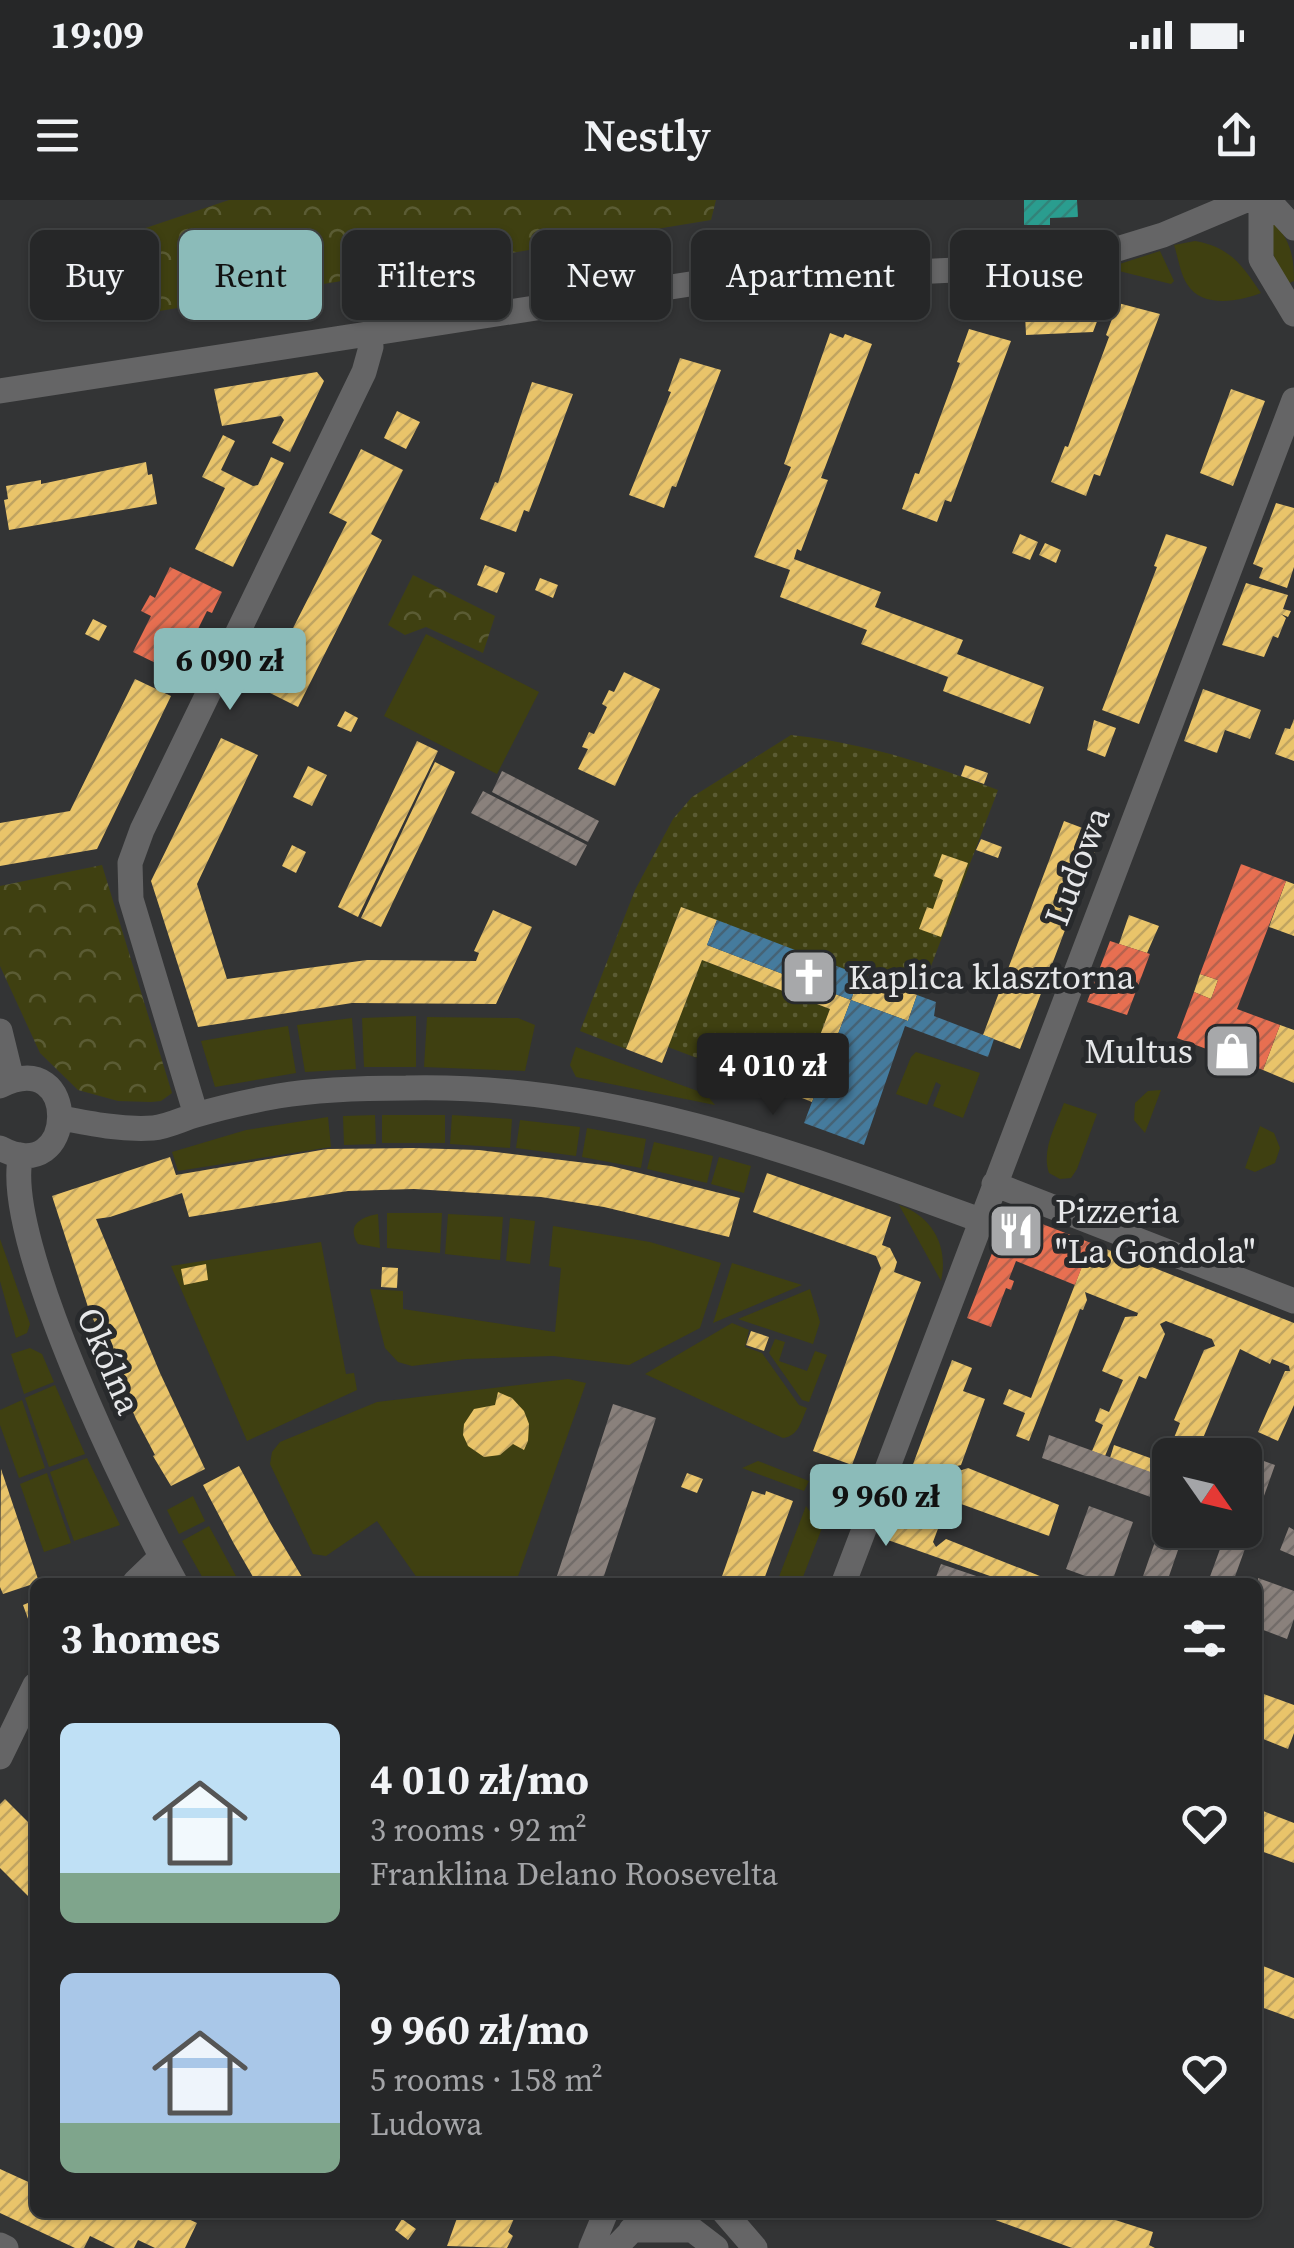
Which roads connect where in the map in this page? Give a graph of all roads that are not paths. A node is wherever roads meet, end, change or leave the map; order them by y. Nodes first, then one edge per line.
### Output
1 (1246, 200) edge
2 (1261, 200) edge
3 (1268, 200) edge
4 (1294, 228) edge
5 (1294, 314) edge
6 (370, 334) junction
7 (0, 391) edge
8 (1294, 400) edge
9 (0, 1031) edge
10 (6, 1083) edge
11 (196, 1114) junction
12 (62, 1118) junction
13 (10, 1152) edge
14 (994, 1184) junction
15 (980, 1220) junction
16 (1294, 1301) edge
17 (161, 1557) junction
18 (138, 1578) edge
19 (174, 1578) edge
20 (846, 1578) edge
21 (30, 1695) edge
22 (0, 1758) edge
23 (604, 2218) edge
24 (677, 2218) edge
25 (729, 2218) edge
26 (632, 2230) edge
27 (692, 2230) junction
28 (591, 2248) edge
29 (716, 2248) edge
30 (755, 2248) edge

1 - 6 street
2 - 5 street
3 - 4 street
6 - 7 street
6 - 11 street
8 - 14 street, Ludowa
9 - 10 street
10 - 12 street
11 - 12 street
11 - 15 street
12 - 13 street
13 - 17 street, Okólna
14 - 15 street, Ludowa
14 - 16 street
15 - 20 street, Ludowa
17 - 18 street
17 - 19 street, Okólna
21 - 22 street
23 - 28 street
24 - 27 street
25 - 30 street
26 - 27 street
27 - 29 street

